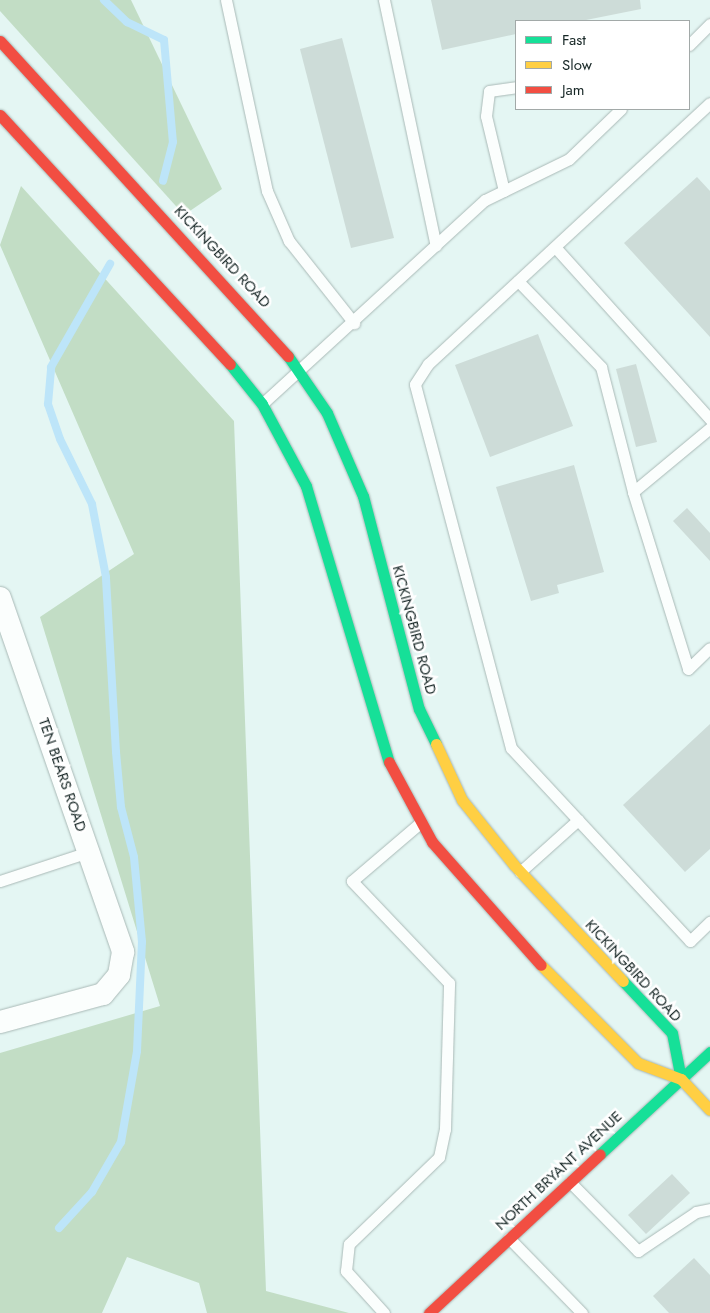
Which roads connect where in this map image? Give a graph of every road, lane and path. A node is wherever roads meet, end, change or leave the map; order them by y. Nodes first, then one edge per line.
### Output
1 (226, 0) edge
2 (384, 0) edge
3 (710, 24) edge
4 (0, 41) edge
5 (690, 44) edge
6 (515, 87) edge
7 (706, 107) edge
8 (621, 110) edge
9 (0, 115) edge
10 (710, 120) edge
11 (504, 190) junction
12 (436, 246) junction
13 (555, 247) junction
14 (518, 281) junction
15 (354, 323) junction
16 (300, 371) junction
17 (262, 404) junction
18 (710, 419) edge
19 (710, 428) edge
20 (633, 492) junction
21 (0, 598) edge
22 (710, 648) edge
23 (578, 820) junction
24 (420, 823) junction
25 (88, 852) junction
26 (520, 872) junction
27 (0, 881) edge
28 (710, 922) edge
29 (0, 1022) edge
30 (710, 1052) edge
31 (681, 1078) junction
32 (710, 1110) edge
33 (570, 1182) junction
34 (710, 1209) edge
35 (509, 1238) junction
36 (384, 1313) edge
37 (429, 1313) edge
38 (582, 1313) edge

1 - 15 lane
2 - 12 lane
3 - 5 lane
4 - 16 street, KICKINGBIRD ROAD
6 - 11 lane
7 - 10 lane
7 - 13 lane
8 - 11 lane
9 - 17 street
11 - 12 lane
12 - 15 lane
13 - 14 lane
13 - 18 lane
14 - 20 lane
14 - 23 lane
15 - 16 lane
16 - 17 lane
16 - 26 street, KICKINGBIRD ROAD
17 - 24 street
19 - 20 lane
20 - 22 lane
21 - 25 street, TEN BEARS ROAD
23 - 26 lane
23 - 28 lane
24 - 31 street
24 - 36 lane
25 - 27 lane
25 - 29 street, TEN BEARS ROAD
26 - 31 street, KICKINGBIRD ROAD
30 - 31 street, NORTH BRYANT AVENUE
31 - 32 street
31 - 33 street, NORTH BRYANT AVENUE
33 - 34 lane
33 - 35 street, NORTH BRYANT AVENUE
35 - 37 street, NORTH BRYANT AVENUE
35 - 38 lane

